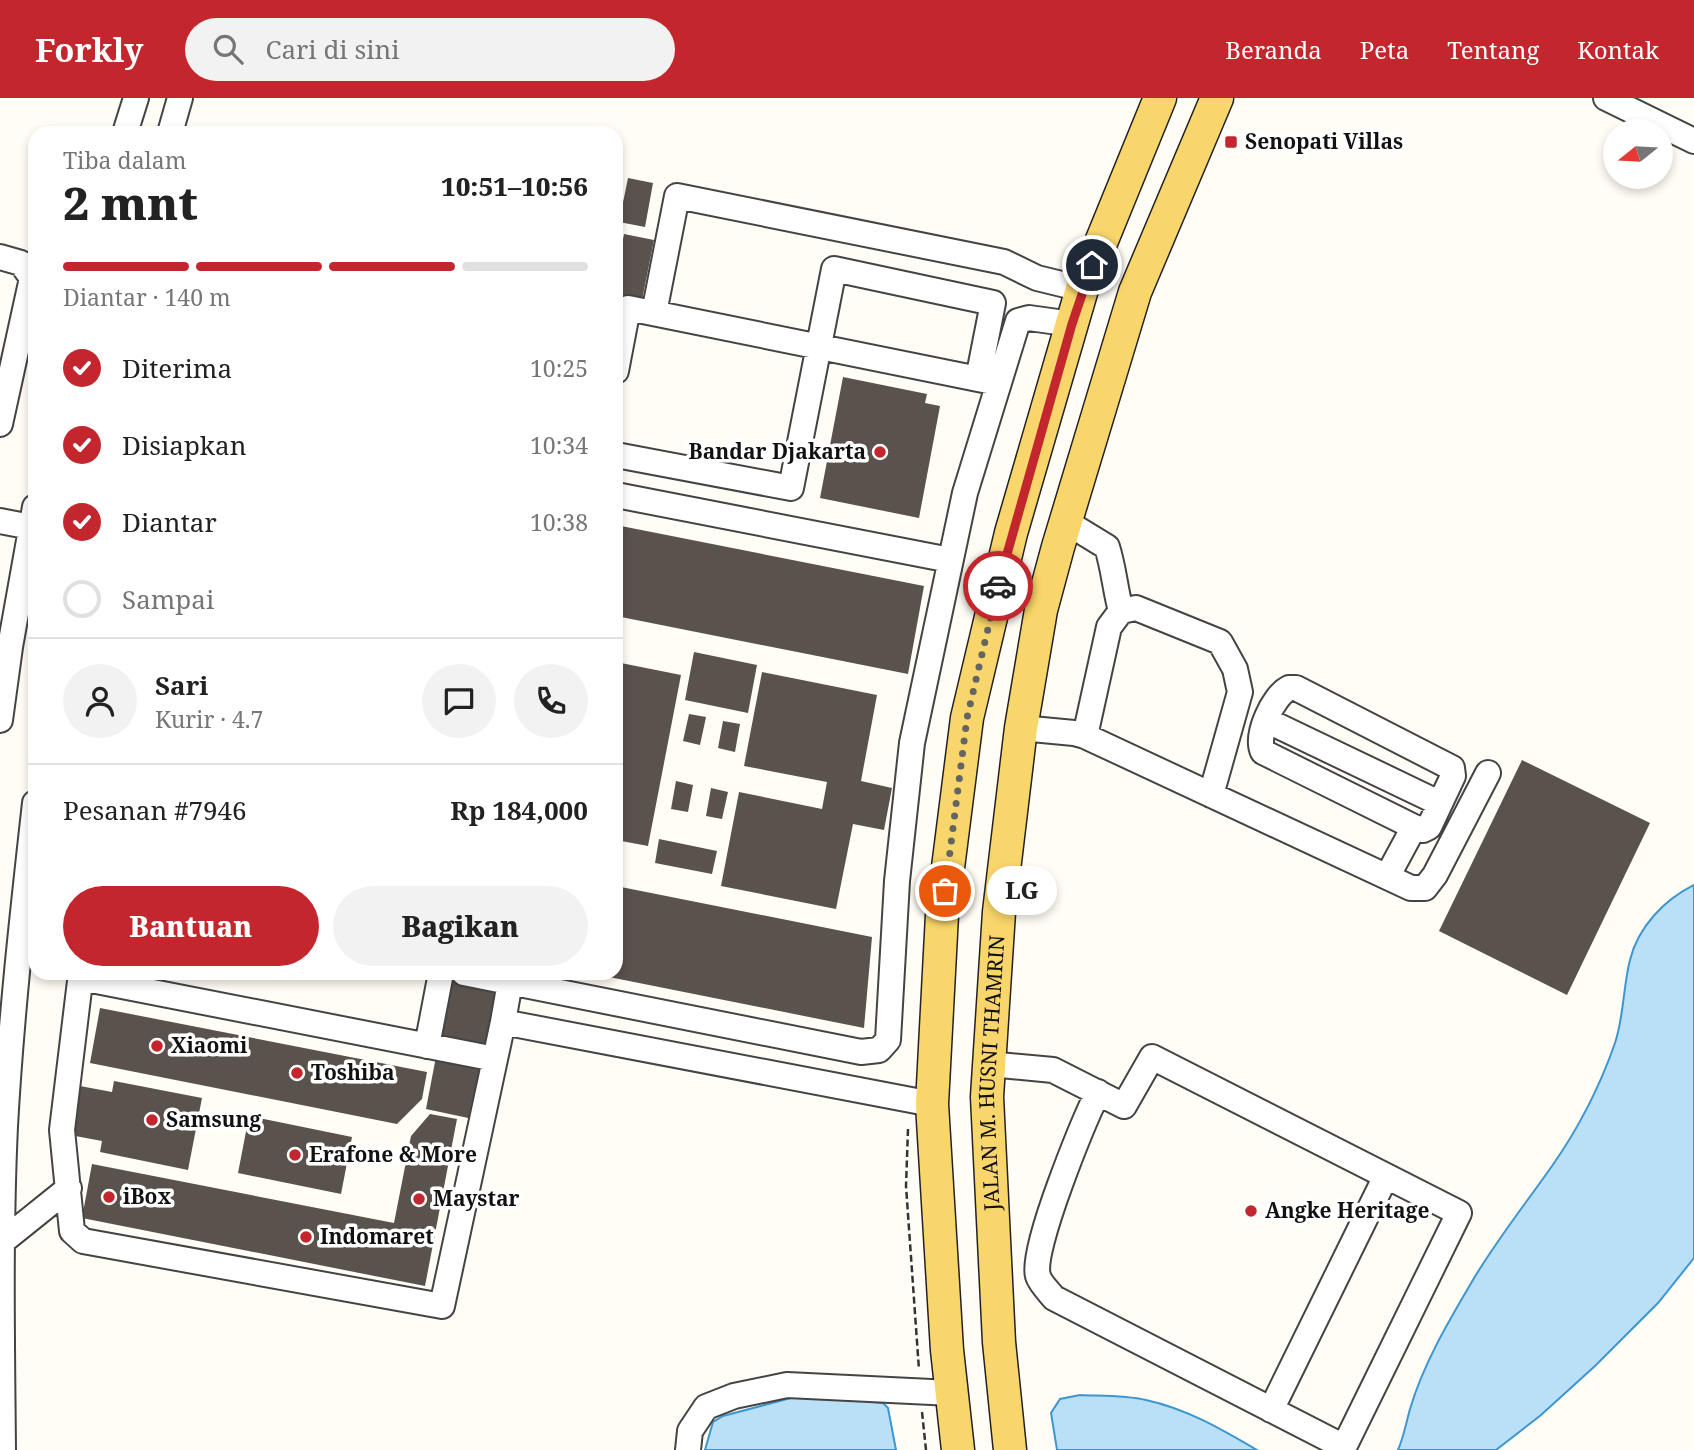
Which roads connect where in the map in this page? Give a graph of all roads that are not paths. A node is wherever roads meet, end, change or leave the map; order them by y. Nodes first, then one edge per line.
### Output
1 (136, 98) edge
2 (180, 98) edge
3 (1160, 98) edge
4 (1217, 98) edge
5 (1606, 98) edge
6 (127, 126) edge
7 (172, 126) edge
8 (1694, 141) edge
9 (0, 257) edge
10 (28, 273) edge
11 (1082, 289) junction
12 (654, 313) junction
13 (28, 314) edge
14 (1072, 324) junction
15 (623, 334) edge
16 (818, 347) junction
17 (988, 381) junction
18 (1, 418) edge
19 (623, 456) edge
20 (756, 481) junction
21 (623, 496) edge
22 (28, 518) edge
23 (0, 521) edge
24 (748, 521) junction
25 (1011, 533) junction
26 (28, 548) edge
27 (1058, 548) junction
28 (950, 561) junction
29 (1002, 567) junction
30 (1121, 611) junction
31 (0, 720) edge
32 (1266, 720) junction
33 (1021, 728) junction
34 (1085, 736) junction
35 (1488, 773) dead end
36 (1211, 795) junction
37 (1439, 803) junction
38 (1414, 827) junction
39 (1387, 877) junction
40 (28, 902) edge
41 (80, 980) edge
42 (105, 980) edge
43 (440, 980) edge
44 (500, 980) edge
45 (510, 982) junction
46 (690, 1018) junction
47 (503, 1023) junction
48 (427, 1046) junction
49 (683, 1056) junction
50 (495, 1059) junction
51 (989, 1064) junction
52 (1098, 1092) junction
53 (921, 1102) junction
54 (1386, 1176) junction
55 (69, 1188) junction
56 (3, 1241) junction
57 (951, 1392) junction
58 (1271, 1410) junction
59 (3, 1450) edge
60 (688, 1450) edge
61 (958, 1450) edge
62 (1010, 1450) edge

1 - 6 street
2 - 7 street
3 - 11 main road
4 - 27 main road, JALAN M. HUSNI THAMRIN
5 - 8 street
9 - 10 street
11 - 12 street
11 - 14 main road
12 - 15 street
12 - 16 street
13 - 18 street
14 - 17 street
14 - 25 main road
16 - 17 street
16 - 17 street
16 - 20 street
17 - 28 street
19 - 20 street
20 - 24 street
21 - 24 street
22 - 23 street
24 - 28 street
25 - 27 main road
25 - 29 main road
26 - 31 street
27 - 29 main road
27 - 30 street
27 - 33 main road, JALAN M. HUSNI THAMRIN
28 - 46 street
29 - 53 main road
30 - 34 street
30 - 36 street
32 - 37 street
32 - 37 street
32 - 38 street
33 - 34 street
33 - 51 main road, JALAN M. HUSNI THAMRIN
34 - 36 street
35 - 39 street
36 - 39 street
37 - 38 street
38 - 39 street
40 - 56 street
41 - 55 street
42 - 48 street
43 - 48 street
44 - 45 street
45 - 46 street
45 - 47 street
46 - 49 street
47 - 49 street
47 - 50 street
48 - 50 street
49 - 53 street
50 - 55 street
51 - 52 street
51 - 62 main road, JALAN M. HUSNI THAMRIN
52 - 54 street
52 - 58 street
53 - 57 main road
54 - 58 street
54 - 58 street
55 - 56 street
56 - 59 street
57 - 60 street
57 - 61 main road

